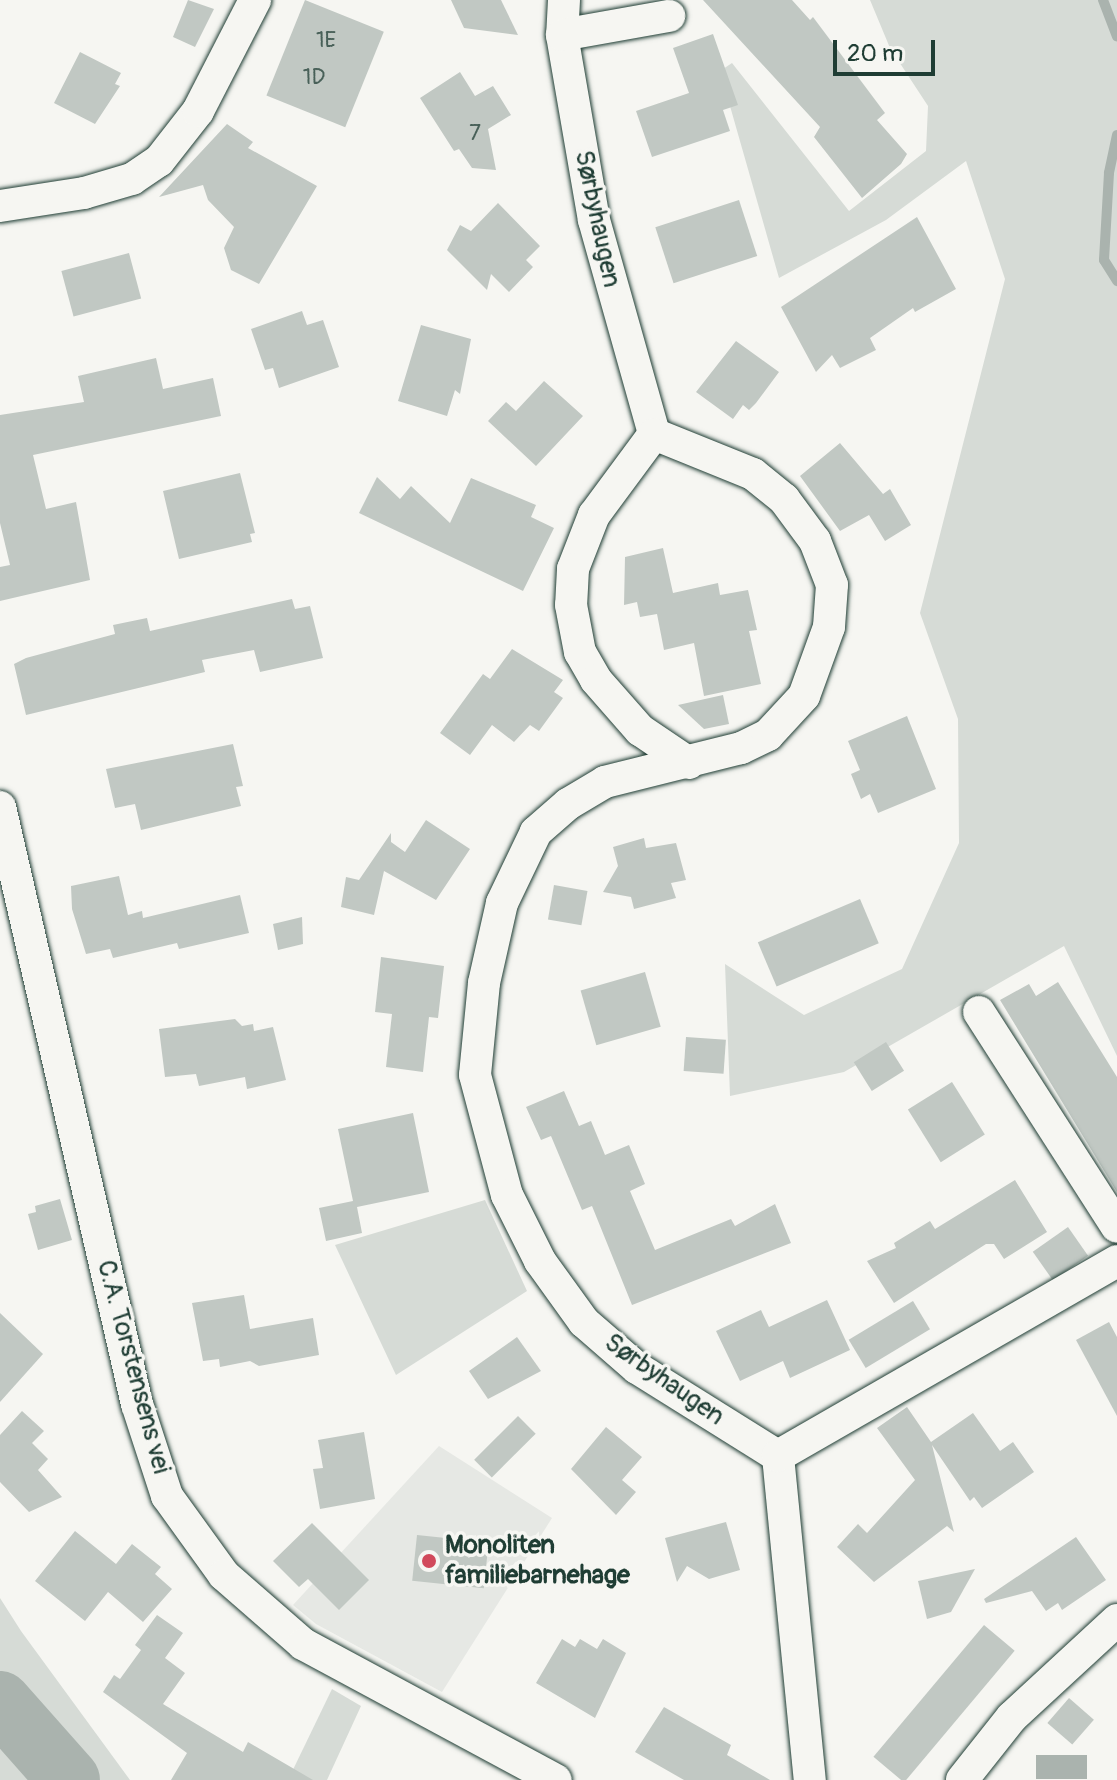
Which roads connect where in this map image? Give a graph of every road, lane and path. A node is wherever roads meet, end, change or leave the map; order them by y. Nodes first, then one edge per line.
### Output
1 (255, 0) edge
2 (564, 0) edge
3 (669, 16) dead end
4 (562, 35) junction
5 (0, 206) edge
6 (654, 434) junction
7 (689, 763) junction
8 (0, 807) edge
9 (979, 1012) dead end
10 (1117, 1227) edge
11 (1117, 1261) edge
12 (778, 1456) junction
13 (1117, 1620) edge
14 (556, 1780) edge
15 (810, 1780) edge
16 (962, 1780) edge

1 - 5 street
2 - 4 street, Sørbyhaugen
3 - 4 street
4 - 6 street, Sørbyhaugen
6 - 7 street
6 - 7 street, Sørbyhaugen
7 - 12 street, Sørbyhaugen
8 - 14 street, C.A. Torstensens vei
9 - 10 street
11 - 12 street
12 - 15 street
13 - 16 street

